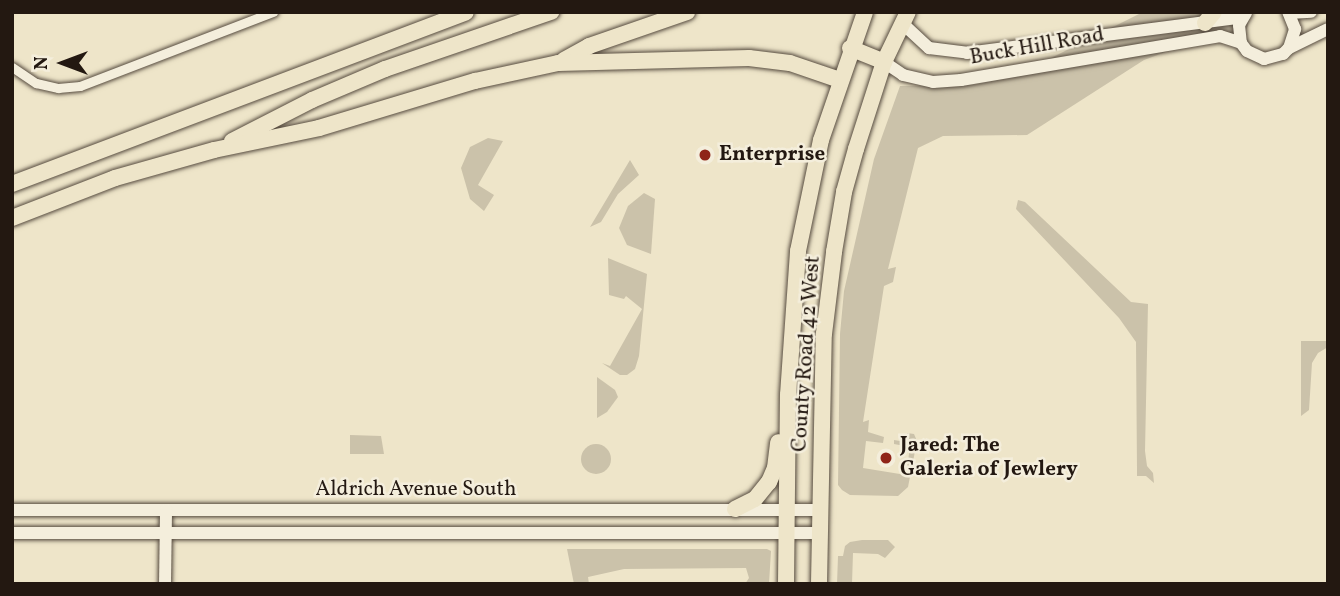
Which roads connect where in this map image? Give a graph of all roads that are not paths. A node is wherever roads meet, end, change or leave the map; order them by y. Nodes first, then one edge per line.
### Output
1 (273, 12) edge
2 (449, 12) edge
3 (467, 12) edge
4 (551, 12) edge
5 (687, 12) edge
6 (865, 12) edge
7 (1311, 12) edge
8 (1288, 13) edge
9 (1244, 14) edge
10 (905, 18) edge
11 (1209, 18) edge
12 (1328, 29) edge
13 (382, 42) junction
14 (1241, 43) junction
15 (850, 48) junction
16 (1290, 48) junction
17 (884, 62) junction
18 (558, 63) junction
19 (12, 67) edge
20 (840, 80) junction
21 (215, 150) junction
22 (12, 184) edge
23 (12, 218) edge
24 (790, 331) junction
25 (735, 509) junction
26 (786, 509) junction
27 (12, 510) edge
28 (166, 510) junction
29 (820, 510) junction
30 (12, 533) edge
31 (166, 533) junction
32 (786, 533) junction
33 (820, 533) junction
34 (165, 584) edge
35 (786, 584) edge
36 (819, 584) edge

1 - 19 street
2 - 13 highway
3 - 13 highway
4 - 21 highway
5 - 18 highway
6 - 15 highway, County Road 42 West
7 - 8 street
8 - 16 street
9 - 11 street, Buck Hill Road
9 - 14 street
10 - 11 street, Buck Hill Road
10 - 17 highway, County Road 42 West
12 - 16 street
13 - 22 highway
14 - 16 street, Buck Hill Road
14 - 17 street, Buck Hill Road
15 - 17 highway
15 - 20 highway, County Road 42 West
17 - 29 highway, County Road 42 West
18 - 20 highway
18 - 21 highway
20 - 24 highway, County Road 42 West
21 - 23 highway
24 - 25 highway
24 - 26 highway, County Road 42 West
25 - 26 street, Aldrich Avenue South
25 - 28 street, Aldrich Avenue South
26 - 29 street, Aldrich Avenue South
26 - 32 highway, County Road 42 West
27 - 28 street, Aldrich Avenue South
28 - 31 street
29 - 33 highway, County Road 42 West
30 - 31 street, Aldrich Avenue South
31 - 32 street, Aldrich Avenue South
31 - 34 street
32 - 33 street, Aldrich Avenue South
32 - 35 highway, County Road 42 West
33 - 36 highway, County Road 42 West

